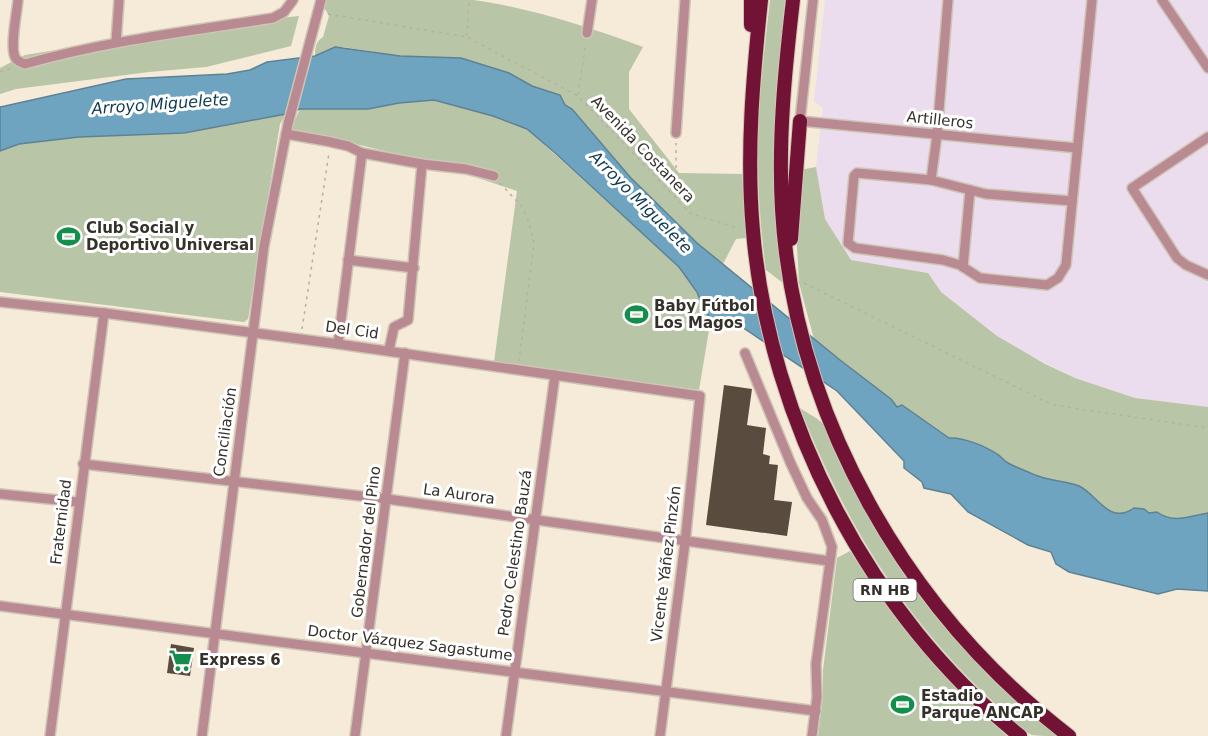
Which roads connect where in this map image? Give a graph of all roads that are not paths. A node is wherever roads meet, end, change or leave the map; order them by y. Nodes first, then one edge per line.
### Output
1 (18, 0) edge
2 (119, 0) edge
3 (293, 0) edge
4 (321, 0) edge
5 (592, 0) edge
6 (685, 0) edge
7 (751, 0) edge
8 (761, 0) edge
9 (793, 0) edge
10 (813, 0) edge
11 (948, 0) edge
12 (1092, 0) edge
13 (1162, 0) edge
14 (587, 33) road end
15 (116, 42) junction
16 (755, 55) junction
17 (1208, 68) edge
18 (800, 121) junction
19 (676, 133) road end
20 (286, 134) junction
21 (938, 135) junction
22 (1208, 137) edge
23 (1077, 148) junction
24 (362, 153) junction
25 (422, 164) junction
26 (494, 176) road end
27 (932, 180) junction
28 (970, 190) junction
29 (1072, 201) junction
30 (788, 256) junction
31 (348, 260) junction
32 (963, 267) junction
33 (414, 268) junction
34 (1208, 275) edge
35 (0, 302) edge
36 (104, 313) junction
37 (253, 334) junction
38 (338, 344) junction
39 (389, 350) junction
40 (405, 353) junction
41 (745, 353) dead end
42 (555, 375) junction
43 (700, 396) joint
44 (83, 464) junction
45 (233, 481) junction
46 (0, 494) edge
47 (387, 500) junction
48 (78, 502) junction
49 (534, 520) junction
50 (685, 543) junction
51 (829, 561) junction
52 (0, 606) edge
53 (64, 613) junction
54 (215, 633) junction
55 (366, 652) junction
56 (514, 672) junction
57 (665, 692) junction
58 (816, 711) junction
59 (50, 736) edge
60 (202, 736) edge
61 (355, 736) edge
62 (506, 736) edge
63 (660, 736) edge
64 (812, 736) edge
65 (1020, 736) edge
66 (1069, 736) edge

1 - 15 street
2 - 15 street
3 - 15 street
4 - 20 street, Conciliación
5 - 14 street
6 - 19 street
7 - 16 highway
8 - 16 highway, RN HB
9 - 30 highway, RN HB
10 - 18 street
11 - 21 street
12 - 23 street
13 - 17 street
16 - 65 highway, RN HB
18 - 21 street, Artilleros
18 - 30 highway
20 - 24 street
20 - 37 street, Conciliación
21 - 23 street, Artilleros
21 - 27 street
22 - 34 street
23 - 29 street
24 - 25 street
24 - 31 street
25 - 26 street
25 - 33 street
27 - 28 street
27 - 32 street
28 - 29 street
28 - 32 street
29 - 32 street
30 - 66 highway, RN HB
31 - 33 street
31 - 38 street
33 - 39 street
35 - 36 street, Del Cid
36 - 37 street, Del Cid
36 - 44 street, Fraternidad
37 - 38 street, Del Cid
37 - 45 street, Conciliación
38 - 39 street, Del Cid
39 - 40 street, Del Cid
40 - 42 street, Del Cid
40 - 47 street, Gobernador del Pino
41 - 51 street
42 - 43 street, Del Cid
42 - 49 street, Pedro Celestino Bauzá
43 - 50 street, Vicente Yáñez Pinzón
44 - 45 street, La Aurora
44 - 48 street, Fraternidad
45 - 47 street, La Aurora
45 - 54 street, Conciliación
46 - 48 street
47 - 49 street, La Aurora
47 - 55 street, Gobernador del Pino
48 - 53 street, Fraternidad
49 - 50 street, La Aurora
49 - 56 street, Pedro Celestino Bauzá
50 - 51 street, La Aurora
50 - 57 street, Vicente Yáñez Pinzón
51 - 58 street
52 - 53 street, Doctor Vázquez Sagastume
53 - 54 street, Doctor Vázquez Sagastume
53 - 59 street, Fraternidad
54 - 55 street, Doctor Vázquez Sagastume
54 - 60 street, Conciliación
55 - 56 street, Doctor Vázquez Sagastume
55 - 61 street, Gobernador del Pino
56 - 57 street, Doctor Vázquez Sagastume
56 - 62 street, Pedro Celestino Bauzá
57 - 58 street, Doctor Vázquez Sagastume
57 - 63 street, Vicente Yáñez Pinzón
58 - 64 street

